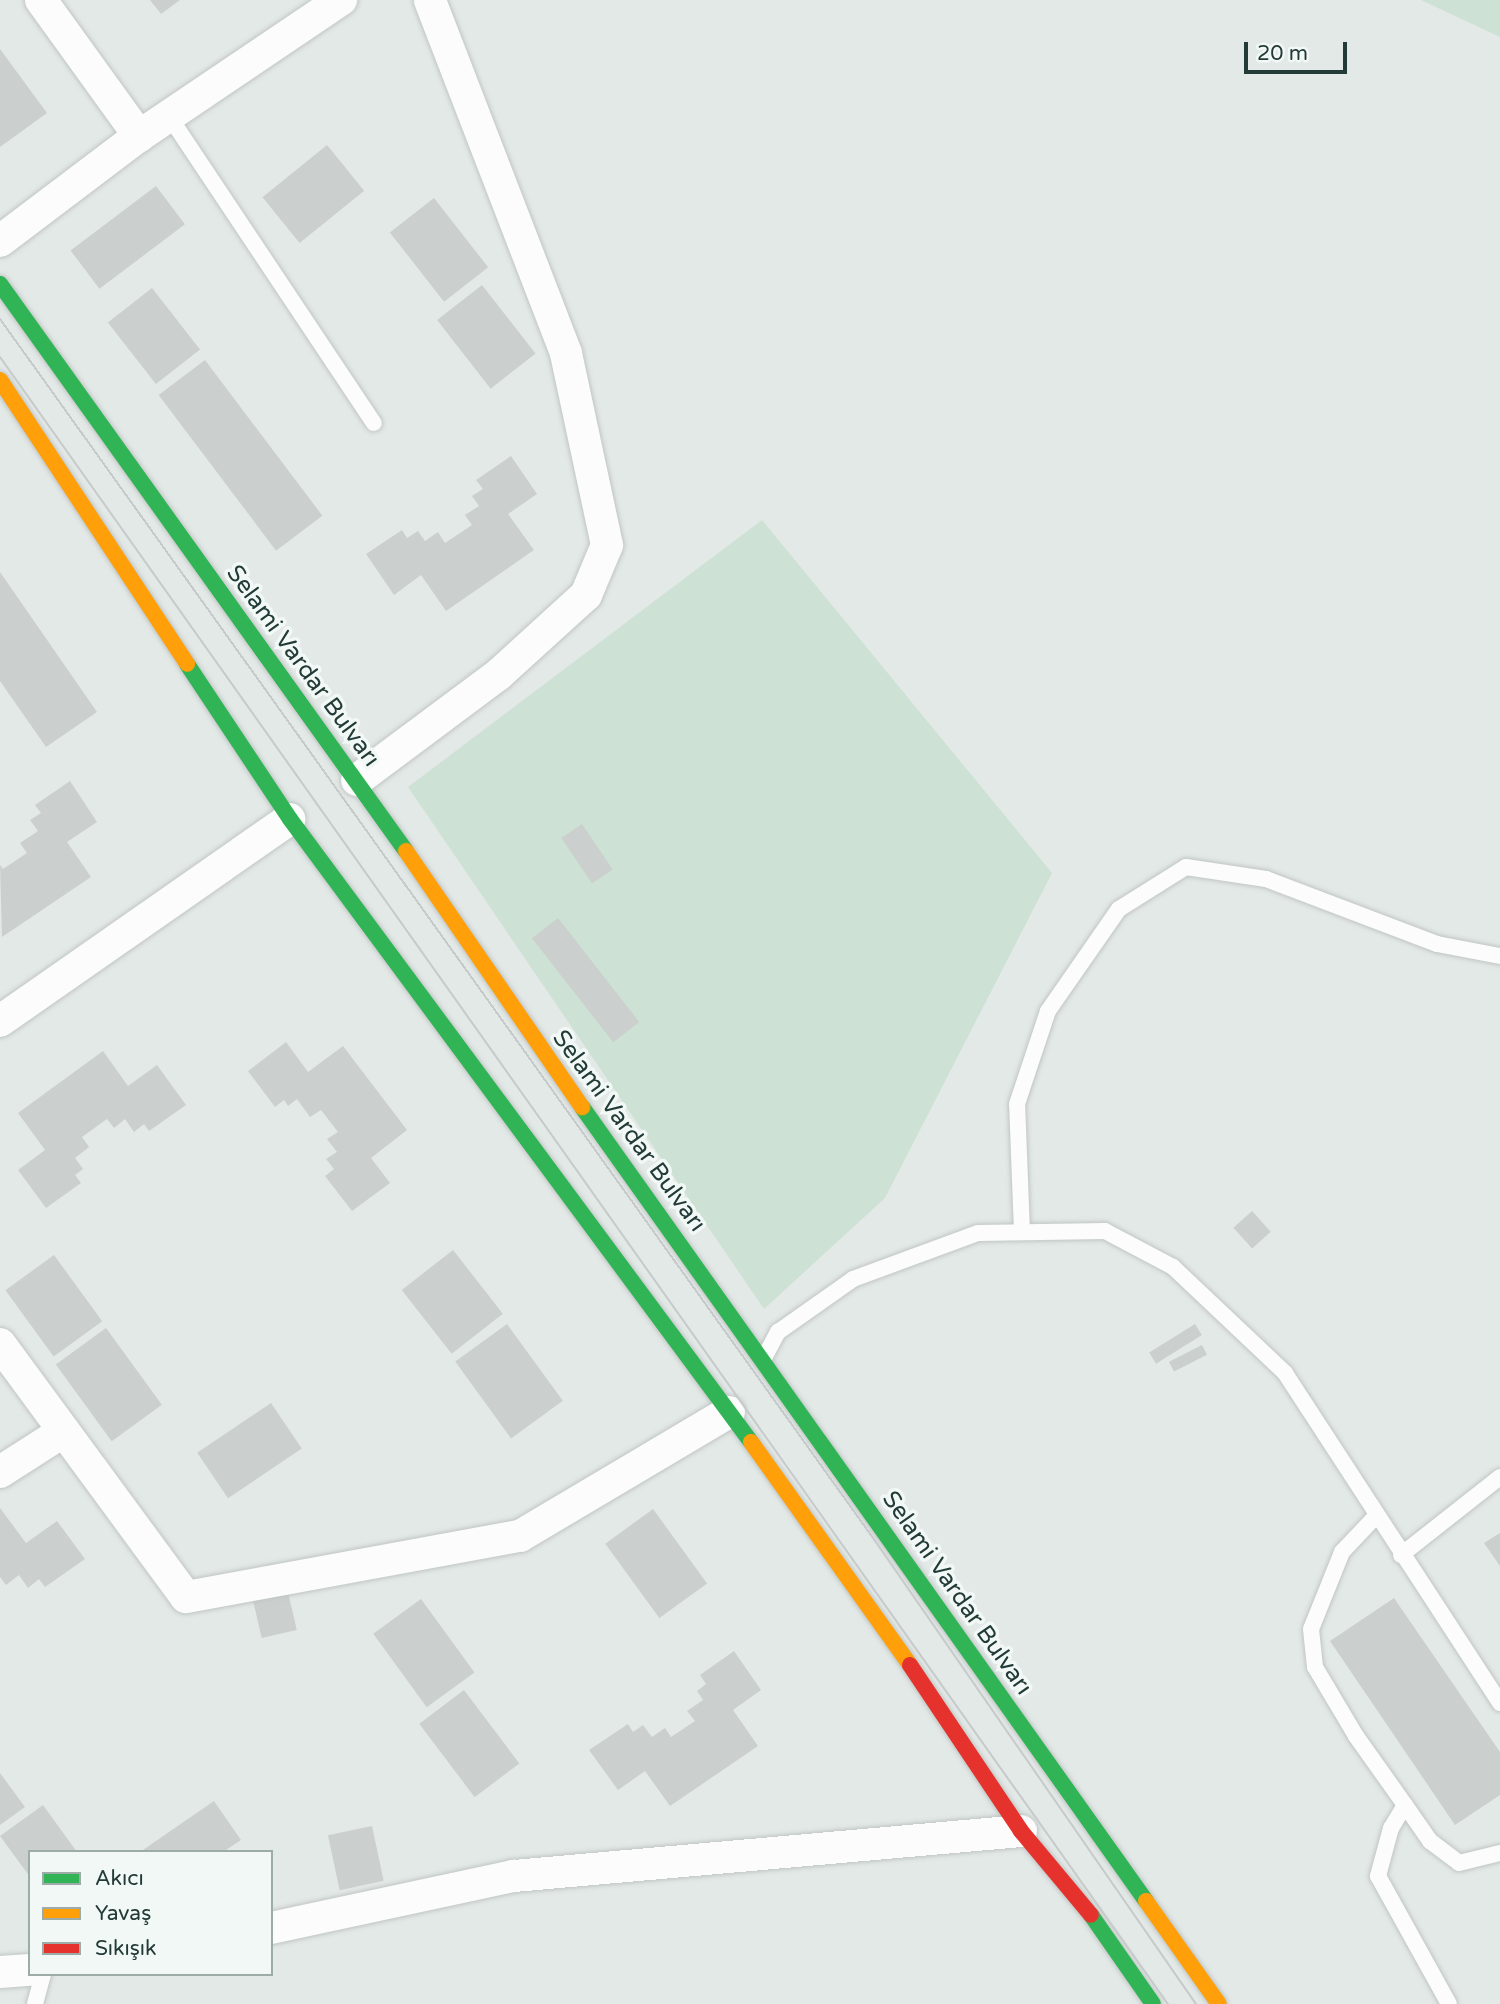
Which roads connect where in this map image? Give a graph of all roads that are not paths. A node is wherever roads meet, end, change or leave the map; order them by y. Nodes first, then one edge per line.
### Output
1 (41, 0) edge
2 (341, 0) edge
3 (430, 0) edge
4 (169, 116) junction
5 (139, 136) junction
6 (0, 241) edge
7 (0, 284) edge
8 (0, 380) edge
9 (374, 423) dead end
10 (356, 780) junction
11 (290, 819) junction
12 (1500, 956) edge
13 (0, 1021) edge
14 (1022, 1233) junction
15 (0, 1344) edge
16 (764, 1358) junction
17 (729, 1412) junction
18 (64, 1431) junction
19 (0, 1472) edge
20 (1500, 1477) edge
21 (1376, 1516) junction
22 (1401, 1555) junction
23 (1500, 1703) edge
24 (1405, 1805) junction
25 (1021, 1831) junction
26 (1500, 1853) edge
27 (273, 1928) edge
28 (28, 1970) edge
29 (0, 1972) edge
30 (42, 1976) edge
31 (34, 2004) edge
32 (1153, 2004) edge
33 (1219, 2004) edge
34 (1449, 2004) edge

1 - 5 street
2 - 4 street
3 - 10 street
4 - 5 street
4 - 9 lane
5 - 6 street
7 - 10 main road, Selami Vardar Bulvarı
8 - 11 main road
10 - 16 main road, Selami Vardar Bulvarı
11 - 13 street
11 - 17 main road
12 - 14 lane
14 - 16 lane
14 - 21 lane
15 - 18 street
16 - 33 main road, Selami Vardar Bulvarı
17 - 18 street
17 - 25 main road
18 - 19 street
20 - 22 lane
21 - 22 lane
21 - 24 lane
22 - 23 lane
24 - 26 lane
24 - 34 lane
25 - 27 street
25 - 32 main road
28 - 29 street
30 - 31 lane

